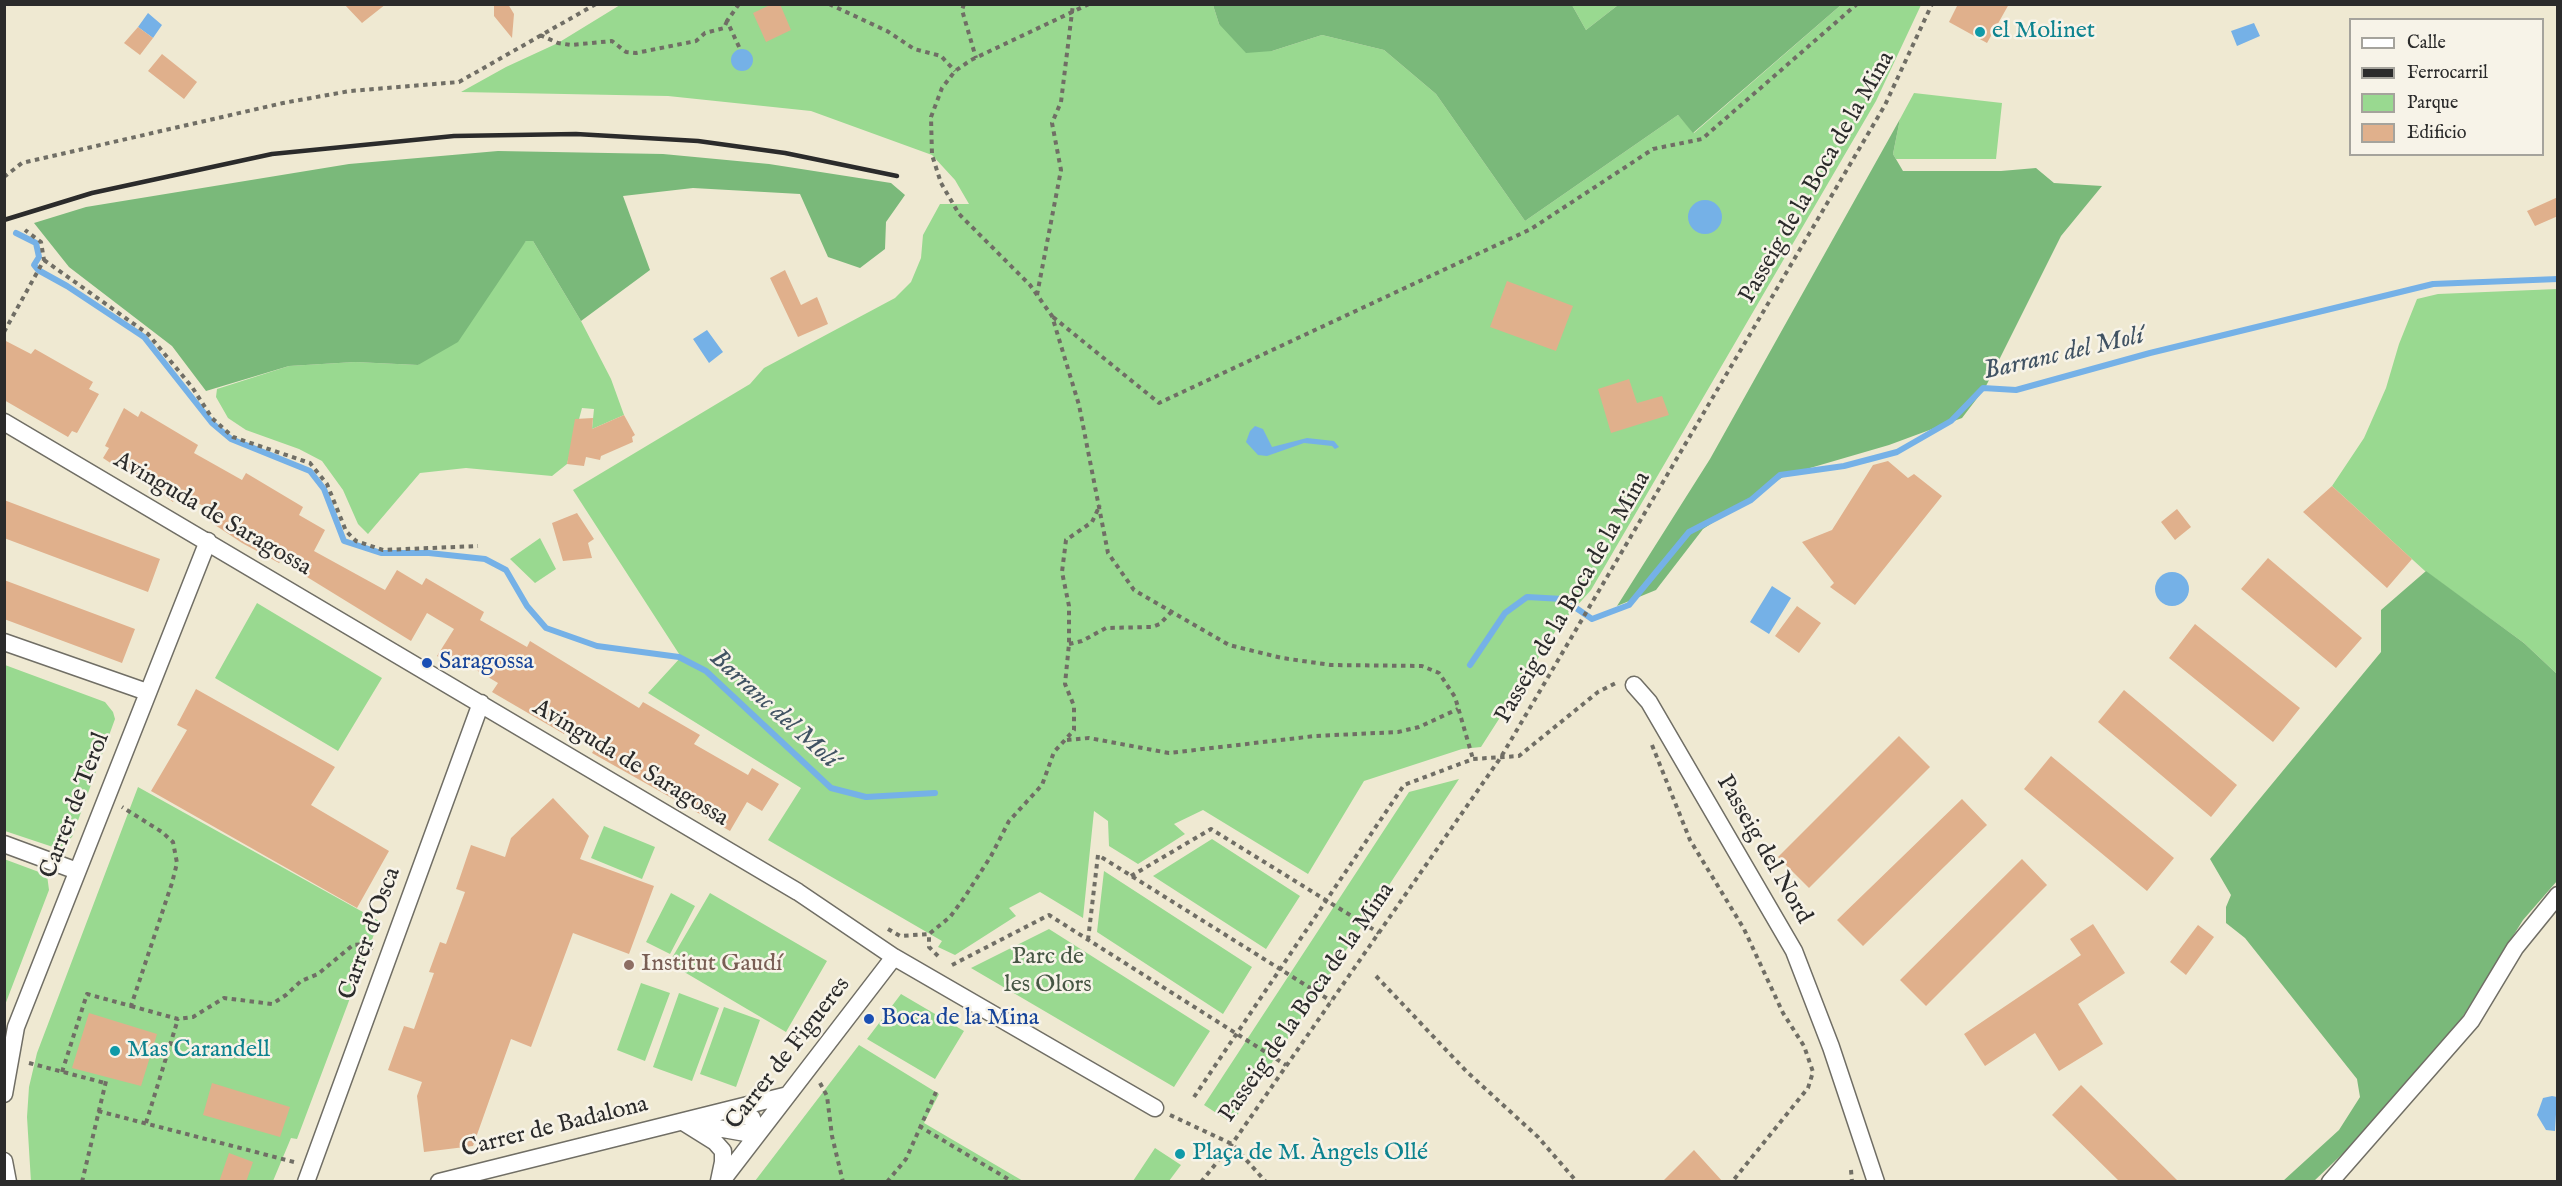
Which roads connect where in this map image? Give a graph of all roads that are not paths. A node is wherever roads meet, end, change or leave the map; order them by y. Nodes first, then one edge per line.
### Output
1 (4, 422) edge
2 (208, 541) junction
3 (4, 642) edge
4 (1634, 685) road end
5 (147, 692) junction
6 (481, 703) junction
7 (4, 844) edge
8 (76, 872) junction
9 (2558, 895) edge
10 (894, 957) junction
11 (10, 1025) edge
12 (4, 1094) edge
13 (788, 1095) junction
14 (1155, 1108) road end
15 (726, 1111) junction
16 (683, 1122) junction
17 (757, 1135) junction
18 (4, 1161) edge
19 (8, 1182) edge
20 (306, 1182) edge
21 (439, 1182) edge
22 (720, 1182) edge
23 (1876, 1182) edge
24 (2330, 1182) edge

1 - 2 street, Avinguda de Saragossa
2 - 5 street, Carrer de Terol
2 - 6 street, Avinguda de Saragossa
3 - 5 street
4 - 23 street, Passeig del Nord
5 - 8 street, Carrer de Terol
6 - 10 street, Avinguda de Saragossa
6 - 20 street, Carrer d'Osca
7 - 8 street
8 - 11 street, Carrer de Terol
9 - 24 street
10 - 13 street, Carrer de Figueres
10 - 14 street, Avinguda de Saragossa
11 - 12 street, Carrer de Terol
13 - 15 street, Carrer de Badalona
13 - 17 street, Carrer de Figueres
15 - 16 street, Carrer de Badalona
15 - 17 street
16 - 17 street, Carrer de Badalona
16 - 21 street, Carrer de Badalona
16 - 22 street, Carrer de Badalona
17 - 22 street, Carrer de Figueres
18 - 19 street

